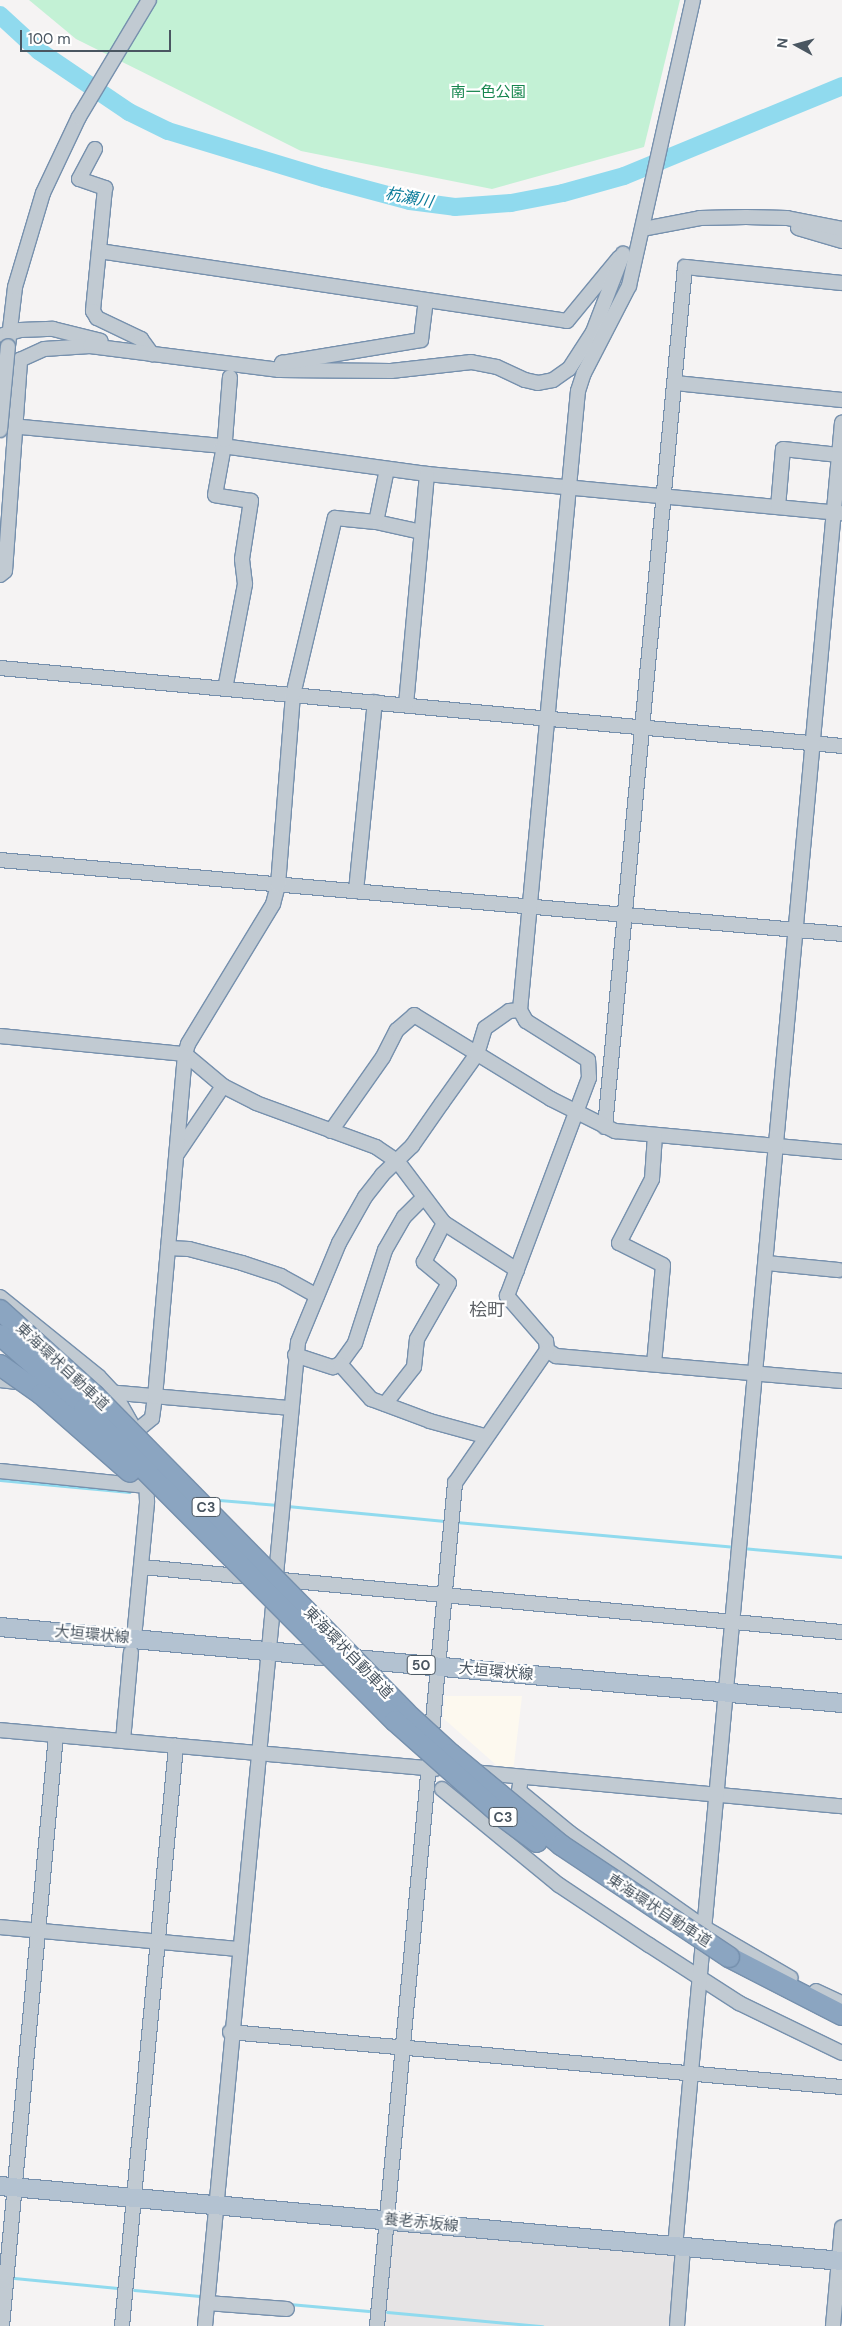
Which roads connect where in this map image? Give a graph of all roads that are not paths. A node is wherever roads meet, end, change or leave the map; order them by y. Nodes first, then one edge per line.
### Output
1 (149, 0) edge
2 (693, 0) edge
3 (95, 149) dead end
4 (787, 218) junction
5 (842, 229) edge
6 (641, 234) junction
7 (842, 241) edge
8 (99, 251) junction
9 (623, 254) junction
10 (842, 283) edge
11 (426, 301) junction
12 (7, 334) edge
13 (112, 347) junction
14 (152, 354) junction
15 (176, 358) junction
16 (20, 360) junction
17 (0, 369) edge
18 (279, 370) junction
19 (230, 377) junction
20 (675, 383) junction
21 (842, 400) edge
22 (842, 423) edge
23 (0, 425) edge
24 (15, 426) junction
25 (0, 430) edge
26 (222, 446) junction
27 (839, 455) junction
28 (387, 469) junction
29 (427, 474) junction
30 (571, 488) junction
31 (664, 496) junction
32 (778, 507) junction
33 (838, 512) edge
34 (376, 522) junction
35 (421, 532) junction
36 (0, 575) edge
37 (0, 668) edge
38 (225, 689) junction
39 (294, 695) junction
40 (375, 702) junction
41 (406, 705) junction
42 (548, 718) junction
43 (644, 727) junction
44 (811, 743) junction
45 (842, 746) edge
46 (0, 860) edge
47 (278, 885) junction
48 (356, 892) junction
49 (531, 906) junction
50 (625, 915) junction
51 (796, 929) junction
52 (842, 934) edge
53 (520, 1010) junction
54 (0, 1036) edge
55 (185, 1054) junction
56 (477, 1054) junction
57 (223, 1086) junction
58 (577, 1113) junction
59 (605, 1127) junction
60 (331, 1131) junction
61 (655, 1136) junction
62 (776, 1146) junction
63 (842, 1152) edge
64 (176, 1155) junction
65 (398, 1162) junction
66 (423, 1198) junction
67 (444, 1223) junction
68 (168, 1248) junction
69 (766, 1263) junction
70 (517, 1270) junction
71 (839, 1270) dead end
72 (317, 1296) junction
73 (0, 1297) edge
74 (0, 1310) edge
75 (0, 1335) edge
76 (546, 1350) junction
77 (295, 1355) junction
78 (340, 1364) junction
79 (654, 1364) junction
80 (0, 1365) edge
81 (756, 1374) junction
82 (0, 1380) edge
83 (842, 1381) edge
84 (114, 1393) junction
85 (155, 1397) junction
86 (385, 1404) junction
87 (291, 1408) junction
88 (135, 1432) junction
89 (486, 1436) junction
90 (0, 1471) edge
91 (146, 1486) junction
92 (142, 1567) junction
93 (276, 1579) junction
94 (442, 1595) junction
95 (733, 1621) junction
96 (0, 1627) edge
97 (842, 1632) edge
98 (307, 1636) junction
99 (132, 1645) junction
100 (270, 1651) junction
101 (436, 1666) junction
102 (726, 1693) junction
103 (842, 1704) edge
104 (0, 1730) edge
105 (56, 1735) junction
106 (123, 1741) junction
107 (176, 1746) junction
108 (260, 1753) junction
109 (428, 1768) junction
110 (521, 1777) junction
111 (442, 1789) dead end
112 (717, 1796) junction
113 (842, 1806) edge
114 (541, 1811) junction
115 (514, 1849) junction
116 (0, 1927) edge
117 (705, 1928) junction
118 (37, 1930) junction
119 (158, 1940) junction
120 (239, 1949) junction
121 (729, 1958) junction
122 (701, 1978) junction
123 (842, 2004) edge
124 (842, 2015) edge
125 (230, 2032) junction
126 (401, 2049) junction
127 (842, 2053) edge
128 (692, 2074) junction
129 (842, 2088) edge
130 (7, 2186) edge
131 (136, 2197) junction
132 (216, 2203) junction
133 (385, 2219) junction
134 (842, 2227) edge
135 (679, 2248) junction
136 (840, 2261) edge
137 (207, 2303) junction
138 (287, 2309) dead end
139 (2, 2326) edge
140 (122, 2326) edge
141 (205, 2326) edge
142 (377, 2326) edge
143 (677, 2326) edge
144 (833, 2326) edge

1 - 12 street
2 - 6 street
3 - 8 street
4 - 5 street
4 - 6 street
4 - 7 street
6 - 9 street
6 - 30 street
8 - 11 street
8 - 14 street
9 - 11 street
9 - 18 street
10 - 20 street
11 - 18 street
12 - 13 street
12 - 25 street, bridge
13 - 14 street
13 - 16 street
14 - 15 street
15 - 18 street
15 - 19 street
16 - 17 street
16 - 24 street
18 - 19 street
19 - 26 street
20 - 21 street
20 - 31 street
22 - 27 street
23 - 24 street
24 - 26 street
24 - 36 street
26 - 28 street
26 - 38 street
27 - 32 street
27 - 33 street
28 - 29 street
28 - 34 street
29 - 30 street
29 - 35 street
30 - 31 street
30 - 42 street
31 - 32 street
31 - 43 street
32 - 33 street
33 - 44 street
34 - 35 street
34 - 39 street
35 - 41 street
37 - 38 street
38 - 39 street
39 - 40 street
39 - 47 street
40 - 41 street
40 - 48 street
41 - 42 street
42 - 43 street
42 - 49 street
43 - 44 street
43 - 50 street
44 - 45 street
44 - 51 street
46 - 47 street
47 - 48 street
47 - 55 street
48 - 49 street
49 - 50 street
49 - 53 street
50 - 51 street
50 - 59 street
51 - 52 street
51 - 62 street
53 - 56 street
53 - 58 street
54 - 55 street
55 - 57 street
55 - 64 street
56 - 58 street
56 - 60 street
56 - 65 street
57 - 60 street
57 - 64 street
58 - 59 street
58 - 70 street
59 - 61 street
60 - 65 street
61 - 62 street
61 - 79 street
62 - 63 street
62 - 69 street
64 - 68 street
65 - 66 street
65 - 72 street
66 - 67 street
66 - 78 street
67 - 70 street
67 - 86 street
68 - 72 street
68 - 85 street
69 - 71 street
69 - 81 street
70 - 76 street
72 - 77 street
73 - 84 street
74 - 121 highway, 東海環状自動車道 / C3, bridge
75 - 98 highway, 東海環状自動車道 / C3, bridge
76 - 79 street
76 - 89 street
77 - 78 street
77 - 87 street
78 - 86 street
79 - 81 street
80 - 98 highway, bridge
81 - 83 street
81 - 95 street
82 - 84 street
84 - 85 street
84 - 88 street
85 - 87 street
85 - 88 street
86 - 89 street
87 - 93 street
88 - 91 street
89 - 94 street
90 - 91 street
91 - 92 street
92 - 93 street
92 - 99 street
93 - 94 street
93 - 100 street
94 - 95 street
94 - 101 street
95 - 97 street
95 - 102 street
96 - 99 main road, 大垣環状線 / 50
98 - 121 highway, 東海環状自動車道 / C3, bridge
99 - 100 main road, 大垣環状線 / 50
99 - 106 street
100 - 101 main road, 大垣環状線 / 50
100 - 108 street
101 - 102 main road, 大垣環状線 / 50
101 - 109 street
102 - 103 main road, 大垣環状線 / 50
102 - 112 street
104 - 105 street
105 - 106 street
105 - 118 street
106 - 107 street
107 - 108 street
107 - 119 street
108 - 109 street
108 - 120 street
109 - 110 street
109 - 126 street
110 - 112 street
110 - 114 street
111 - 115 street
112 - 113 street
112 - 117 street
114 - 115 street
114 - 117 street
115 - 122 street
116 - 118 street
117 - 122 street
117 - 123 street
118 - 119 street
118 - 130 street
119 - 120 street
119 - 131 street
120 - 125 street
121 - 124 highway, 東海環状自動車道 / C3
122 - 127 street
122 - 128 street
125 - 126 street
125 - 132 street
126 - 128 street
126 - 133 street
128 - 129 street
128 - 135 street
130 - 131 main road, 養老赤坂線
130 - 139 street
131 - 132 main road, 養老赤坂線
131 - 140 street
132 - 133 main road, 養老赤坂線
132 - 137 street
133 - 135 main road, 養老赤坂線
133 - 142 street
134 - 136 street
135 - 136 main road, 養老赤坂線
135 - 143 street
136 - 144 street
137 - 138 street
137 - 141 street

